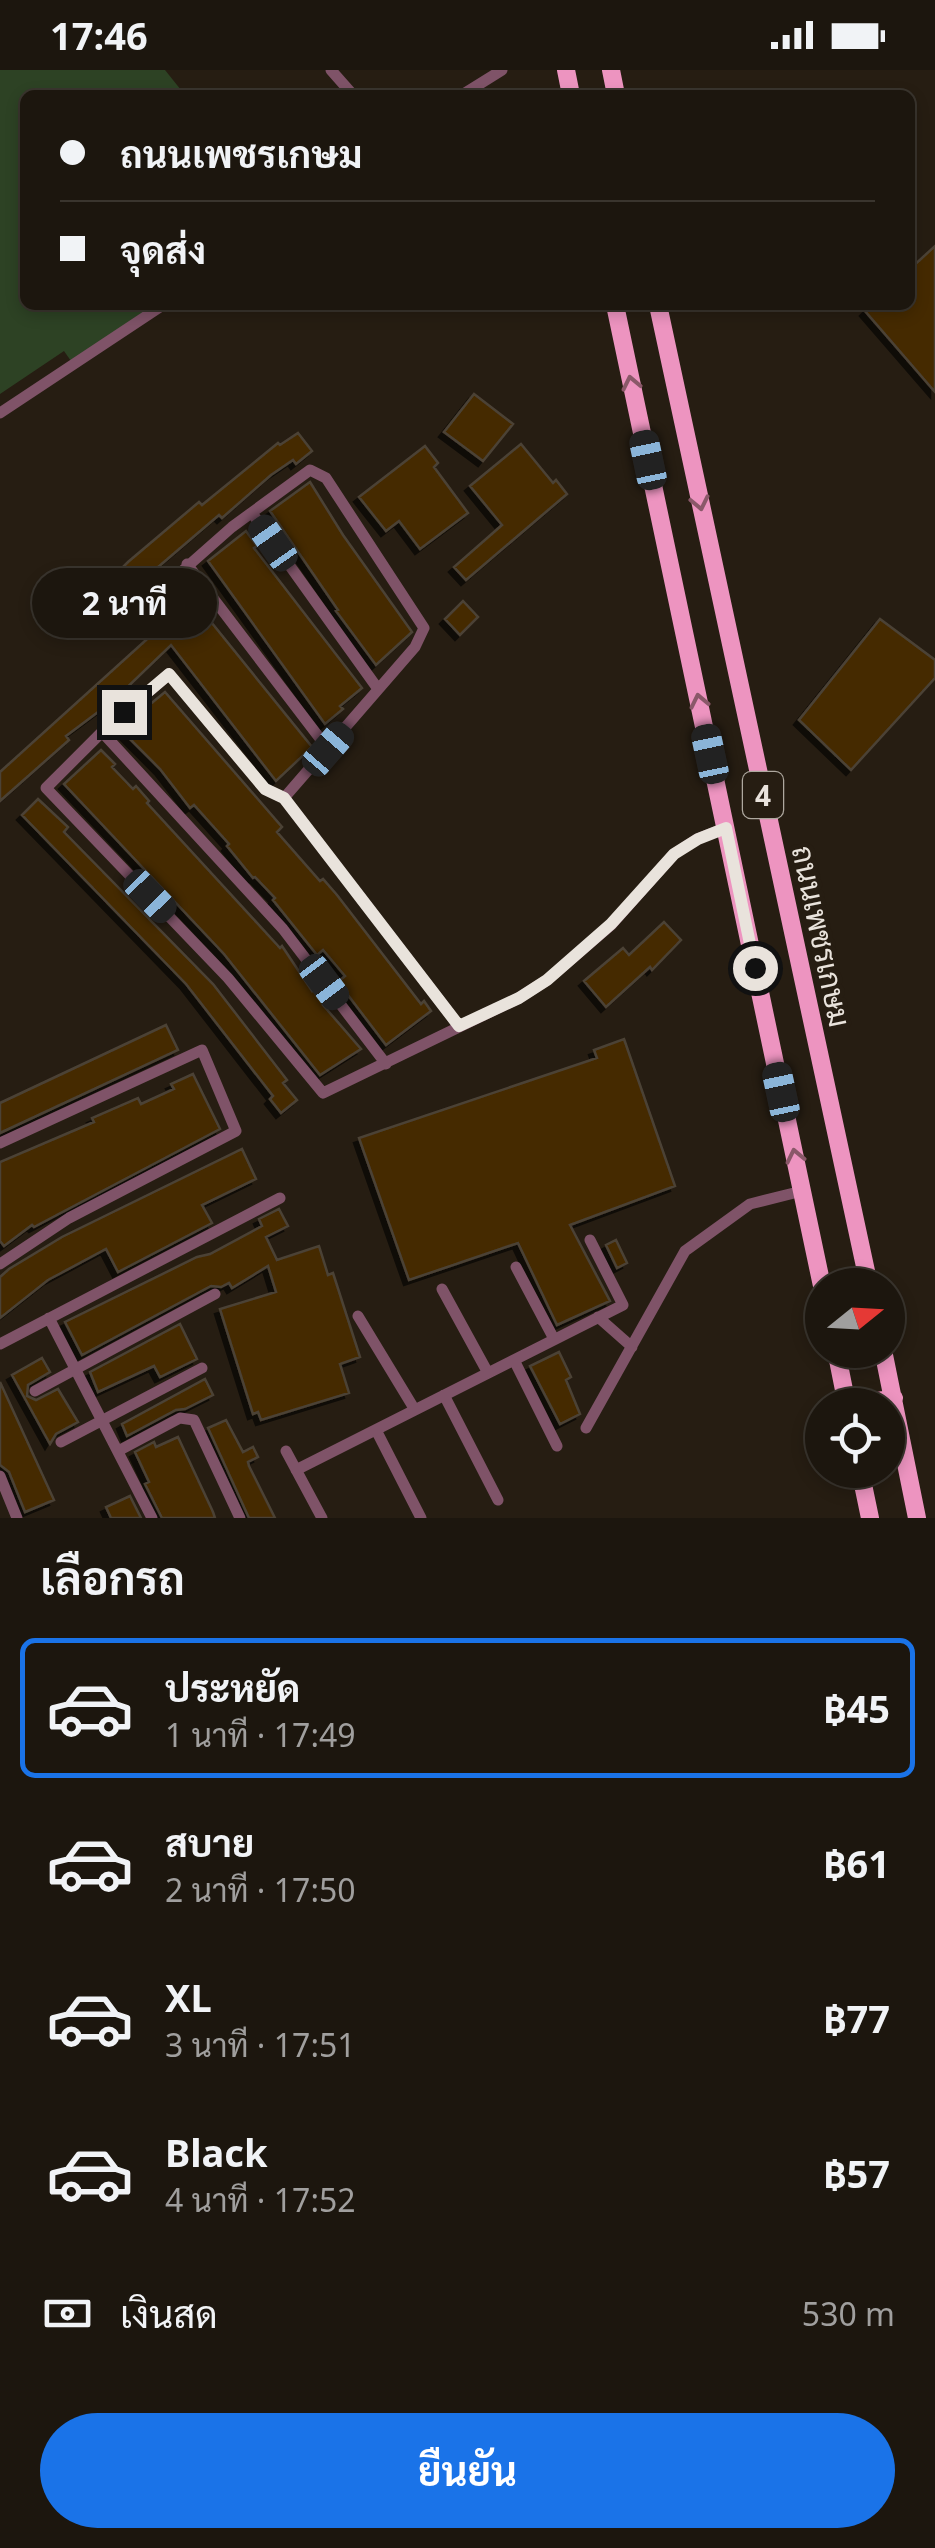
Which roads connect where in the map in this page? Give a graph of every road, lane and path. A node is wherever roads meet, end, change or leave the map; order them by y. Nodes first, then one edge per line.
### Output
1 (330, 70) edge
2 (502, 70) edge
3 (348, 90) edge
4 (470, 90) edge
5 (155, 310) edge
6 (616, 310) edge
7 (659, 310) edge
8 (0, 413) edge
9 (252, 513) junction
10 (187, 564) junction
11 (146, 603) dead end
12 (378, 689) junction
13 (102, 732) junction
14 (328, 749) junction
15 (284, 798) junction
16 (726, 828) junction
17 (459, 1026) junction
18 (386, 1064) junction
19 (0, 1143) edge
20 (802, 1191) junction
21 (280, 1198) dead end
22 (590, 1240) dead end
23 (0, 1264) edge
24 (516, 1267) dead end
25 (818, 1268) edge
26 (865, 1268) edge
27 (442, 1289) dead end
28 (216, 1294) dead end
29 (358, 1316) dead end
30 (598, 1317) junction
31 (50, 1318) junction
32 (554, 1339) junction
33 (0, 1344) edge
34 (632, 1347) junction
35 (514, 1360) junction
36 (202, 1368) dead end
37 (77, 1369) junction
38 (488, 1373) junction
39 (35, 1391) dead end
40 (444, 1395) junction
41 (415, 1410) junction
42 (104, 1420) junction
43 (586, 1428) dead end
44 (376, 1430) junction
45 (61, 1442) dead end
46 (557, 1446) dead end
47 (120, 1450) junction
48 (286, 1451) dead end
49 (905, 1455) edge
50 (296, 1470) junction
51 (0, 1476) edge
52 (864, 1488) edge
53 (498, 1500) dead end
54 (17, 1518) edge
55 (152, 1518) edge
56 (240, 1518) edge
57 (322, 1518) edge
58 (421, 1518) edge
59 (870, 1518) edge
60 (917, 1518) edge

1 - 3 street
2 - 4 street
5 - 8 street
16 -> 6 highway, 4
7 -> 26 highway, ถนนเพชรเกษม / 4
9 - 10 street
9 - 12 street
9 - 12 street
10 - 11 street
10 - 14 street
12 - 14 street
13 - 15 street
13 - 18 street
13 - 18 street
14 - 15 street
15 - 17 street
16 - 17 street
20 -> 16 highway, 4
17 - 18 street
19 - 23 street
20 - 25 highway, 4
20 - 34 street
21 - 31 street
22 - 30 street
24 - 32 street
27 - 38 street
28 - 37 street
29 - 41 street
30 - 32 street
30 - 34 street
31 - 33 street
31 - 37 street
32 - 35 street
34 - 43 street
35 - 38 street
35 - 46 street
36 - 42 street
37 - 39 street
37 - 42 street
38 - 40 street
40 - 41 street
40 - 53 street
41 - 44 street
42 - 45 street
42 - 47 street
44 - 50 street
44 - 58 street
47 - 55 street
47 - 56 street
48 - 50 street
49 - 60 highway
50 - 57 street
51 - 54 street
52 - 59 highway

